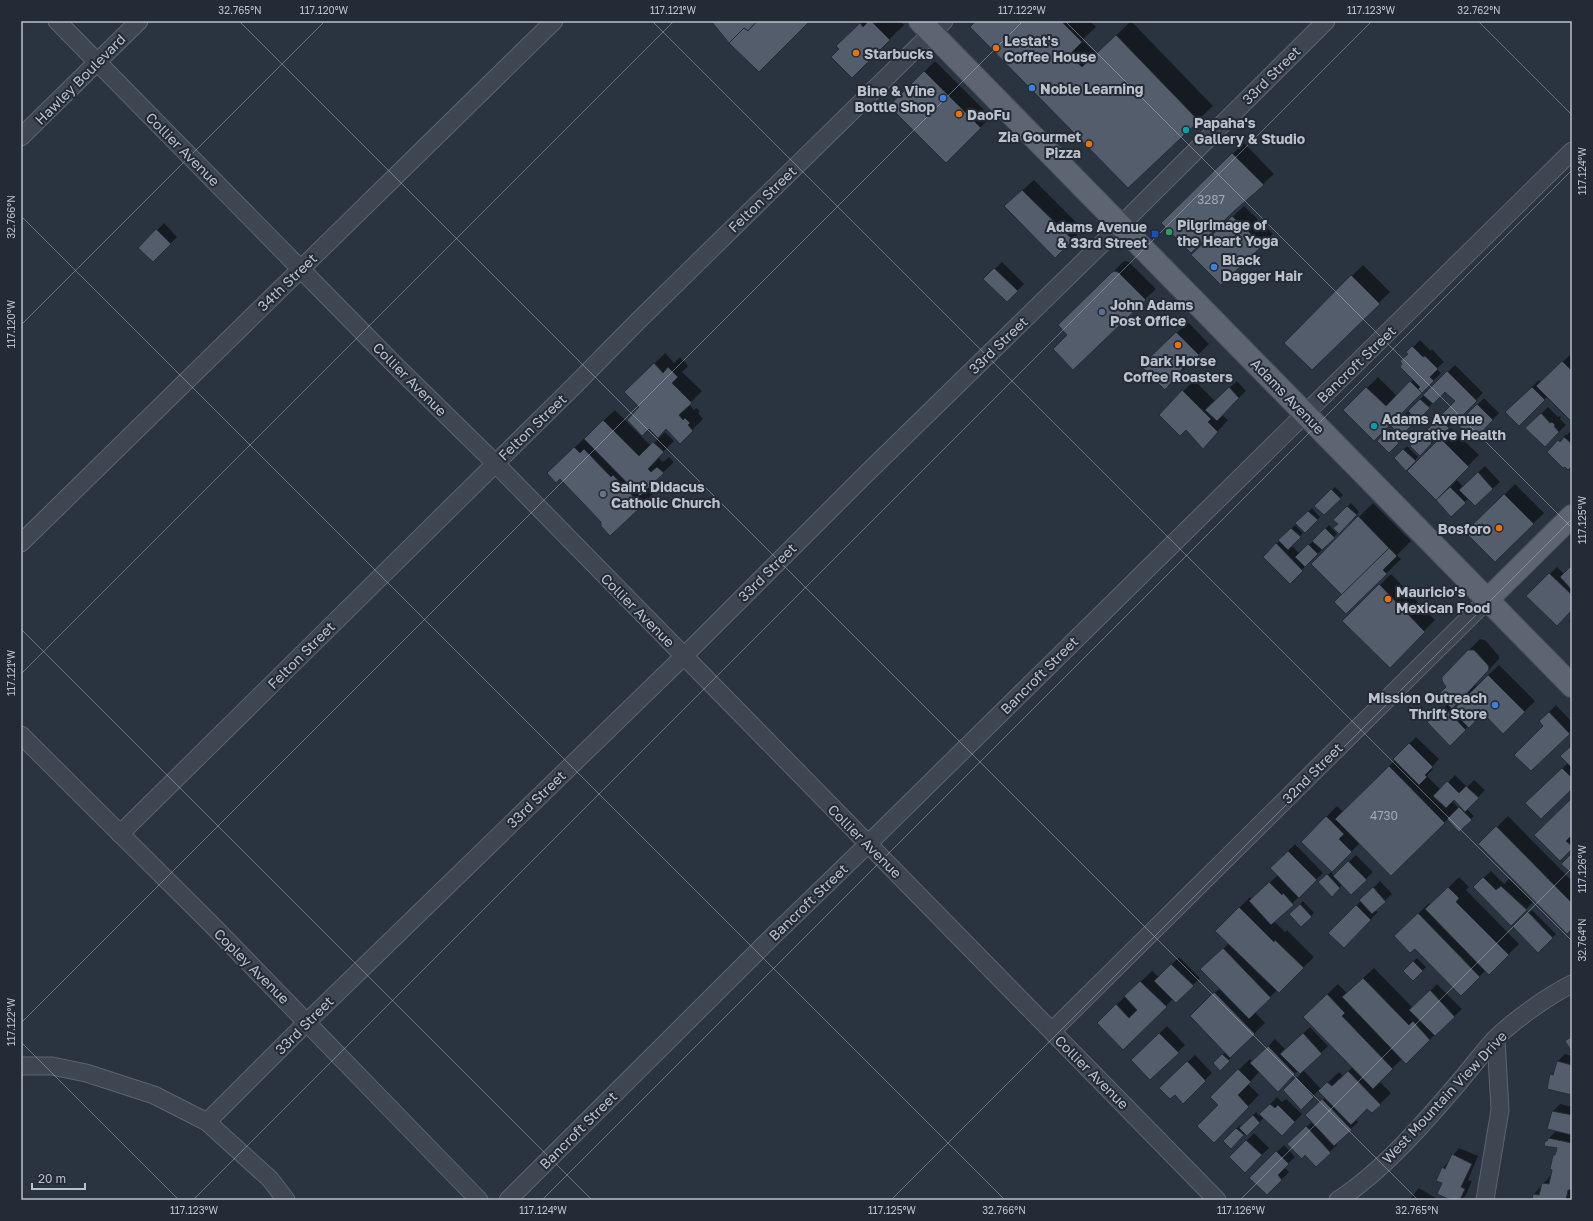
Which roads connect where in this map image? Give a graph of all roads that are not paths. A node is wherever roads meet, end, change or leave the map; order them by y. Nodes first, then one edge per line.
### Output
1 (57, 21) edge
2 (139, 21) edge
3 (554, 21) edge
4 (1326, 21) edge
5 (932, 25) edge
6 (97, 62) junction
7 (21, 137) edge
8 (1572, 151) edge
9 (1120, 226) junction
10 (301, 268) junction
11 (1305, 414) junction
12 (495, 463) junction
13 (1572, 516) edge
14 (21, 543) edge
15 (1487, 600) junction
16 (684, 656) junction
17 (1572, 686) edge
18 (21, 735) edge
19 (120, 834) junction
20 (868, 844) junction
21 (1572, 984) edge
22 (307, 1022) junction
23 (1052, 1031) junction
24 (1496, 1039) junction
25 (21, 1066) edge
26 (207, 1122) junction
27 (286, 1200) edge
28 (479, 1200) edge
29 (508, 1200) edge
30 (1217, 1200) edge
31 (1338, 1200) edge
32 (1485, 1200) edge

1 - 6 street, Collier Avenue
2 - 6 street, Hawley Boulevard
3 - 10 street, 34th Street
4 - 9 street, 33rd Street
5 - 9 main road, Adams Avenue
5 - 12 street, Felton Street
6 - 7 street, Hawley Boulevard
6 - 10 street, Collier Avenue
8 - 11 street, Bancroft Street
9 - 11 main road, Adams Avenue
9 - 16 street, 33rd Street
10 - 12 street, Collier Avenue
10 - 14 street, 34th Street
11 - 15 main road, Adams Avenue
11 - 20 street, Bancroft Street
12 - 16 street, Collier Avenue
12 - 19 street, Felton Street
13 - 15 main road, 32nd Street
15 - 17 main road, Adams Avenue
15 - 23 street, 32nd Street
16 - 20 street, Collier Avenue
16 - 22 street, 33rd Street
18 - 19 street, Copley Avenue
19 - 22 street, Copley Avenue
20 - 23 street, Collier Avenue
20 - 29 street, Bancroft Street
21 - 24 street, West Mountain View Drive
22 - 26 street, 33rd Street
22 - 28 street, Copley Avenue
23 - 30 street, Collier Avenue
24 - 31 street, West Mountain View Drive
24 - 32 street
25 - 26 street
26 - 27 street

